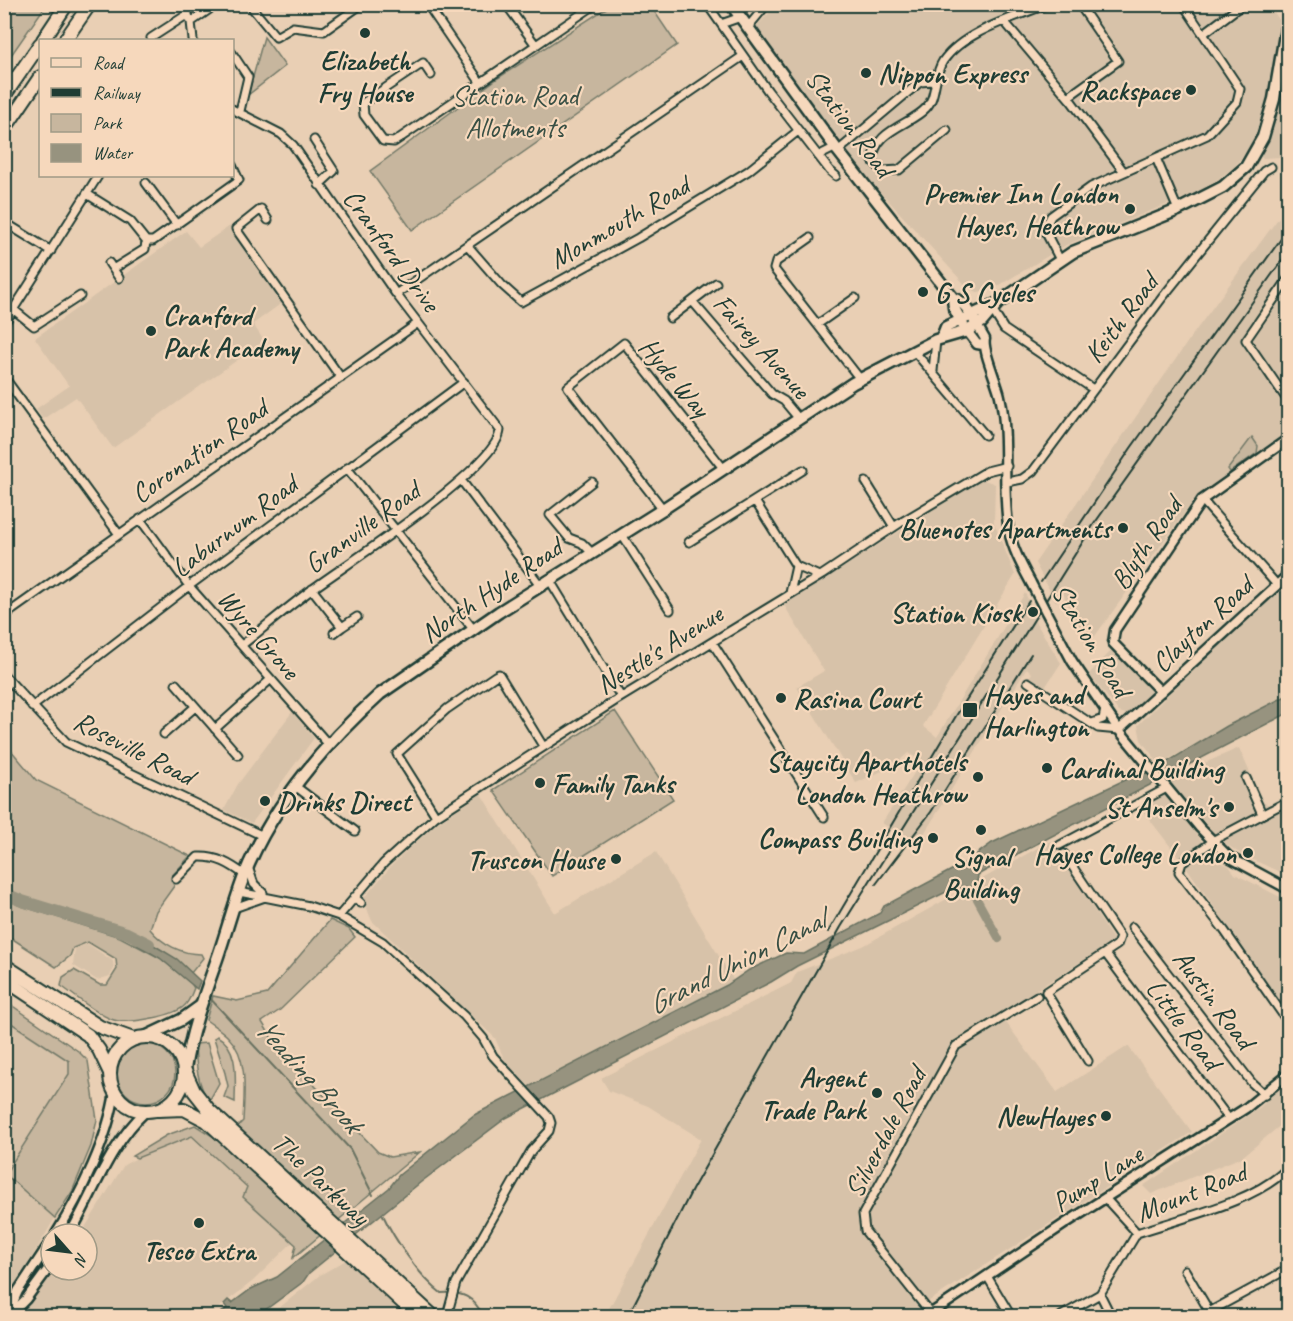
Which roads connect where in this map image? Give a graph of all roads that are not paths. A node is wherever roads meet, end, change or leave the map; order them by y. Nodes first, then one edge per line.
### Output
1 (67, 4) edge
2 (90, 4) edge
3 (183, 4) edge
4 (217, 4) edge
5 (362, 4) edge
6 (427, 4) edge
7 (506, 4) edge
8 (596, 4) edge
9 (707, 4) edge
10 (731, 4) edge
11 (767, 4) edge
12 (1048, 4) edge
13 (1079, 4) edge
14 (1183, 4) edge
15 (1244, 4) edge
16 (253, 9) dead end
17 (741, 17) junction
18 (1288, 17) edge
19 (189, 18) junction
20 (1004, 21) junction
21 (721, 24) junction
22 (748, 27) junction
23 (1288, 30) edge
24 (1203, 34) junction
25 (151, 38) dead end
26 (44, 39) edge
27 (66, 39) edge
28 (193, 39) edge
29 (536, 44) junction
30 (39, 46) edge
31 (234, 56) edge
32 (743, 56) junction
33 (431, 75) dead end
34 (39, 78) edge
35 (933, 81) junction
36 (480, 82) junction
37 (4, 96) edge
38 (1068, 97) junction
39 (236, 110) edge
40 (4, 130) edge
41 (798, 130) junction
42 (947, 130) dead end
43 (314, 140) dead end
44 (837, 149) junction
45 (818, 156) junction
46 (1156, 158) junction
47 (1265, 168) dead end
48 (234, 169) edge
49 (1124, 172) junction
50 (836, 176) dead end
51 (97, 177) edge
52 (146, 183) dead end
53 (319, 185) junction
54 (87, 194) junction
55 (1178, 210) junction
56 (268, 219) dead end
57 (4, 222) edge
58 (177, 225) junction
59 (810, 238) dead end
60 (146, 241) junction
61 (468, 246) junction
62 (51, 251) junction
63 (1060, 260) junction
64 (119, 278) dead end
65 (1288, 279) edge
66 (716, 283) dead end
67 (396, 294) junction
68 (80, 296) dead end
69 (855, 298) dead end
70 (953, 298) junction
71 (693, 302) junction
72 (993, 307) junction
73 (14, 310) junction
74 (970, 314) junction
75 (670, 318) dead end
76 (959, 320) junction
77 (418, 323) junction
78 (4, 324) edge
79 (818, 324) junction
80 (972, 328) junction
81 (939, 338) junction
82 (914, 351) junction
83 (933, 371) junction
84 (4, 377) edge
85 (340, 378) junction
86 (860, 380) junction
87 (464, 382) junction
88 (1093, 389) junction
89 (1288, 401) edge
90 (799, 419) junction
91 (985, 435) dead end
92 (500, 436) joint
93 (1288, 439) edge
94 (1007, 466) junction
95 (347, 468) junction
96 (723, 468) junction
97 (803, 470) dead end
98 (461, 480) junction
99 (592, 482) dead end
100 (1007, 482) junction
101 (866, 483) dead end
102 (1202, 500) junction
103 (755, 501) junction
104 (663, 509) junction
105 (140, 519) junction
106 (894, 527) junction
107 (396, 529) junction
108 (118, 533) junction
109 (622, 535) junction
110 (688, 542) dead end
111 (591, 552) junction
112 (796, 566) junction
113 (1288, 575) edge
114 (819, 576) junction
115 (544, 582) junction
116 (1277, 585) junction
117 (189, 586) junction
118 (312, 589) junction
119 (790, 593) junction
120 (670, 610) dead end
121 (4, 616) edge
122 (357, 617) dead end
123 (342, 627) junction
124 (473, 629) junction
125 (334, 633) dead end
126 (712, 642) junction
127 (242, 645) junction
128 (4, 675) edge
129 (271, 679) junction
130 (1028, 682) dead end
131 (176, 684) dead end
132 (1161, 692) junction
133 (621, 697) junction
134 (32, 707) junction
135 (195, 707) junction
136 (1105, 709) junction
137 (1092, 723) junction
138 (215, 729) junction
139 (1119, 730) junction
140 (164, 734) dead end
141 (329, 745) junction
142 (543, 746) junction
143 (238, 755) dead end
144 (1246, 777) dead end
145 (1165, 785) junction
146 (295, 786) junction
147 (1288, 794) edge
148 (1288, 800) edge
149 (1262, 814) junction
150 (436, 816) junction
151 (824, 817) dead end
152 (355, 831) dead end
153 (263, 836) junction
154 (1212, 841) junction
155 (1060, 844) dead end
156 (1064, 854) dead end
157 (247, 871) junction
158 (176, 879) dead end
159 (1288, 888) edge
160 (239, 892) junction
161 (268, 896) junction
162 (354, 897) junction
163 (361, 903) dead end
164 (234, 908) junction
165 (339, 916) junction
166 (1132, 927) dead end
167 (1105, 953) junction
168 (4, 965) edge
169 (4, 979) edge
170 (1038, 996) dead end
171 (204, 997) junction
172 (1288, 1022) edge
173 (147, 1036) junction
174 (134, 1039) junction
175 (1088, 1061) dead end
176 (185, 1070) junction
177 (110, 1073) junction
178 (1288, 1074) edge
179 (114, 1092) junction
180 (1265, 1095) junction
181 (152, 1111) junction
182 (1229, 1119) junction
183 (235, 1138) junction
184 (1288, 1168) edge
185 (1105, 1198) junction
186 (63, 1222) edge
187 (76, 1222) edge
188 (1137, 1233) junction
189 (39, 1259) edge
190 (1288, 1269) edge
191 (1185, 1270) dead end
192 (987, 1276) junction
193 (39, 1281) edge
194 (1100, 1294) junction
195 (1211, 1314) edge
196 (929, 1315) edge
197 (8, 1317) edge
198 (417, 1317) edge
199 (433, 1317) edge
200 (442, 1317) edge
201 (1011, 1317) edge
202 (1061, 1317) edge
203 (1111, 1317) edge

1 - 26 highway
2 - 27 highway
3 - 19 street
4 - 19 street
5 - 16 street
6 - 36 street
7 - 29 street
8 - 29 street
9 - 21 street
10 - 17 main road, Station Road
11 - 22 street
12 - 20 street
13 - 38 street
14 - 24 street
15 - 24 street
17 - 21 street
17 - 22 main road, Station Road
18 - 23 main road, North Hyde Road
19 - 25 street
19 - 28 street
20 - 35 street
20 - 38 street
21 - 32 street
22 - 44 main road, Station Road
23 - 55 main road, North Hyde Road
24 - 46 street
29 - 36 street
30 - 37 highway
31 - 39 street
32 - 41 street
32 - 61 street
33 - 36 street
34 - 40 highway
35 - 42 street
35 - 44 street
38 - 49 street
39 - 53 street, Cranford Drive
41 - 45 street
41 - 61 street, Monmouth Road
43 - 53 street
44 - 45 street
44 - 70 main road, Station Road
45 - 50 street
46 - 49 street
46 - 55 street
47 - 88 street, Keith Road
48 - 58 street
49 - 63 street
51 - 54 street
52 - 58 street
53 - 67 street, Cranford Drive
54 - 60 street
54 - 62 street
55 - 63 main road, North Hyde Road
56 - 85 street
57 - 62 street
58 - 60 street
59 - 79 street
60 - 64 street
61 - 67 street
62 - 73 street
63 - 72 main road, North Hyde Road
65 - 89 street
66 - 71 street, Fairey Avenue
67 - 77 street, Cranford Drive
68 - 73 street
69 - 79 street
70 - 74 main road, Station Road
70 - 76 main road, Station Road
71 - 75 street, Fairey Avenue
71 - 90 street, Fairey Avenue
72 - 74 main road, North Hyde Road
72 - 80 main road, North Hyde Road
72 - 88 street
73 - 78 street
74 - 76 main road, North Hyde Road
74 - 80 main road, Station Road
76 - 80 main road, Station Road
76 - 81 main road, North Hyde Road
77 - 85 street, Coronation Road
77 - 87 street, Cranford Drive
79 - 86 street
80 - 81 main road, North Hyde Road
80 - 94 street, Station Road
81 - 82 main road, North Hyde Road
81 - 83 street
82 - 83 street
82 - 86 main road, North Hyde Road
83 - 91 street
84 - 108 street
85 - 105 street, Coronation Road
86 - 90 main road, North Hyde Road
87 - 92 street, Cranford Drive
87 - 95 street, Laburnum Road
88 - 100 street, Keith Road
90 - 96 main road, North Hyde Road
92 - 98 street, Granville Road
93 - 102 street, Blyth Road
94 - 100 street, Station Road
94 - 106 street, Nestle's Avenue
95 - 107 street
95 - 117 street, Laburnum Road
96 - 104 main road, North Hyde Road
96 - 104 street, Hyde Way
97 - 103 street
98 - 107 street, Granville Road
98 - 115 street
99 - 111 street
100 - 136 street, Station Road, bridge
101 - 106 street
102 - 116 street
102 - 132 street, Blyth Road
103 - 110 street
103 - 112 street
104 - 109 main road, North Hyde Road
105 - 108 street, Coronation Road
105 - 117 street, Wyre Grove
106 - 114 street, Nestle's Avenue
107 - 118 street, Granville Road
107 - 124 street
108 - 121 street, Coronation Road
109 - 111 main road, North Hyde Road
109 - 120 street
111 - 115 main road, North Hyde Road
112 - 114 street
112 - 119 street
113 - 116 street, Clayton Road
114 - 119 street, Nestle's Avenue
115 - 124 main road, North Hyde Road
115 - 133 street
116 - 132 street, Clayton Road
117 - 127 street, Wyre Grove
117 - 134 street, Laburnum Road
118 - 123 street
118 - 127 street, Granville Road
119 - 126 street, Nestle's Avenue
122 - 123 street
123 - 125 street
124 - 141 main road, North Hyde Road
126 - 133 street, Nestle's Avenue
126 - 151 street
127 - 129 street, Wyre Grove
128 - 134 street, Roseville Road
129 - 138 street
129 - 141 street, Wyre Grove
130 - 137 street
131 - 135 street
132 - 139 street, Clayton Road
133 - 142 street, Nestle's Avenue
134 - 153 street, Roseville Road
135 - 138 street
135 - 140 street
136 - 137 street
136 - 139 street, Station Road
137 - 139 street
138 - 143 street
139 - 145 street, Station Road
141 - 146 main road, North Hyde Road
142 - 150 street, Nestle's Avenue
142 - 150 street
144 - 149 street
145 - 154 street, Station Road
145 - 155 street
146 - 152 street
146 - 153 main road, North Hyde Road
147 - 148 street
148 - 149 street
149 - 154 street
150 - 162 street, Nestle's Avenue
153 - 157 main road, North Hyde Road
154 - 159 street, Station Road
154 - 172 street
156 - 167 street
157 - 158 street
157 - 160 main road, North Hyde Road
157 - 161 street
160 - 161 street
160 - 164 main road, North Hyde Road
161 - 164 street
161 - 165 street
162 - 163 street
162 - 165 street, Nestle's Avenue
164 - 171 main road, North Hyde Road
165 - 200 street
166 - 180 street, Austin Road
167 - 175 street
167 - 182 street, Little Road
168 - 174 highway
169 - 177 highway
170 - 196 street, Silverdale Road
171 - 173 main road
171 - 176 main road, North Hyde Road
173 - 174 highway
173 - 176 highway
174 - 177 highway
176 - 181 highway
176 - 183 highway, The Parkway
177 - 179 highway
178 - 180 street, Pump Lane
179 - 181 highway
179 - 186 street
180 - 182 street, Pump Lane
181 - 183 highway, The Parkway
181 - 187 street
182 - 185 street, Pump Lane
183 - 198 highway, The Parkway
183 - 199 highway, The Parkway
184 - 188 street, Mount Road
185 - 188 street
185 - 192 street, Pump Lane
188 - 194 street, Mount Road
189 - 197 street
190 - 195 street
191 - 195 street
192 - 196 street, Pump Lane
192 - 201 street
193 - 197 street
194 - 202 street
194 - 203 street

